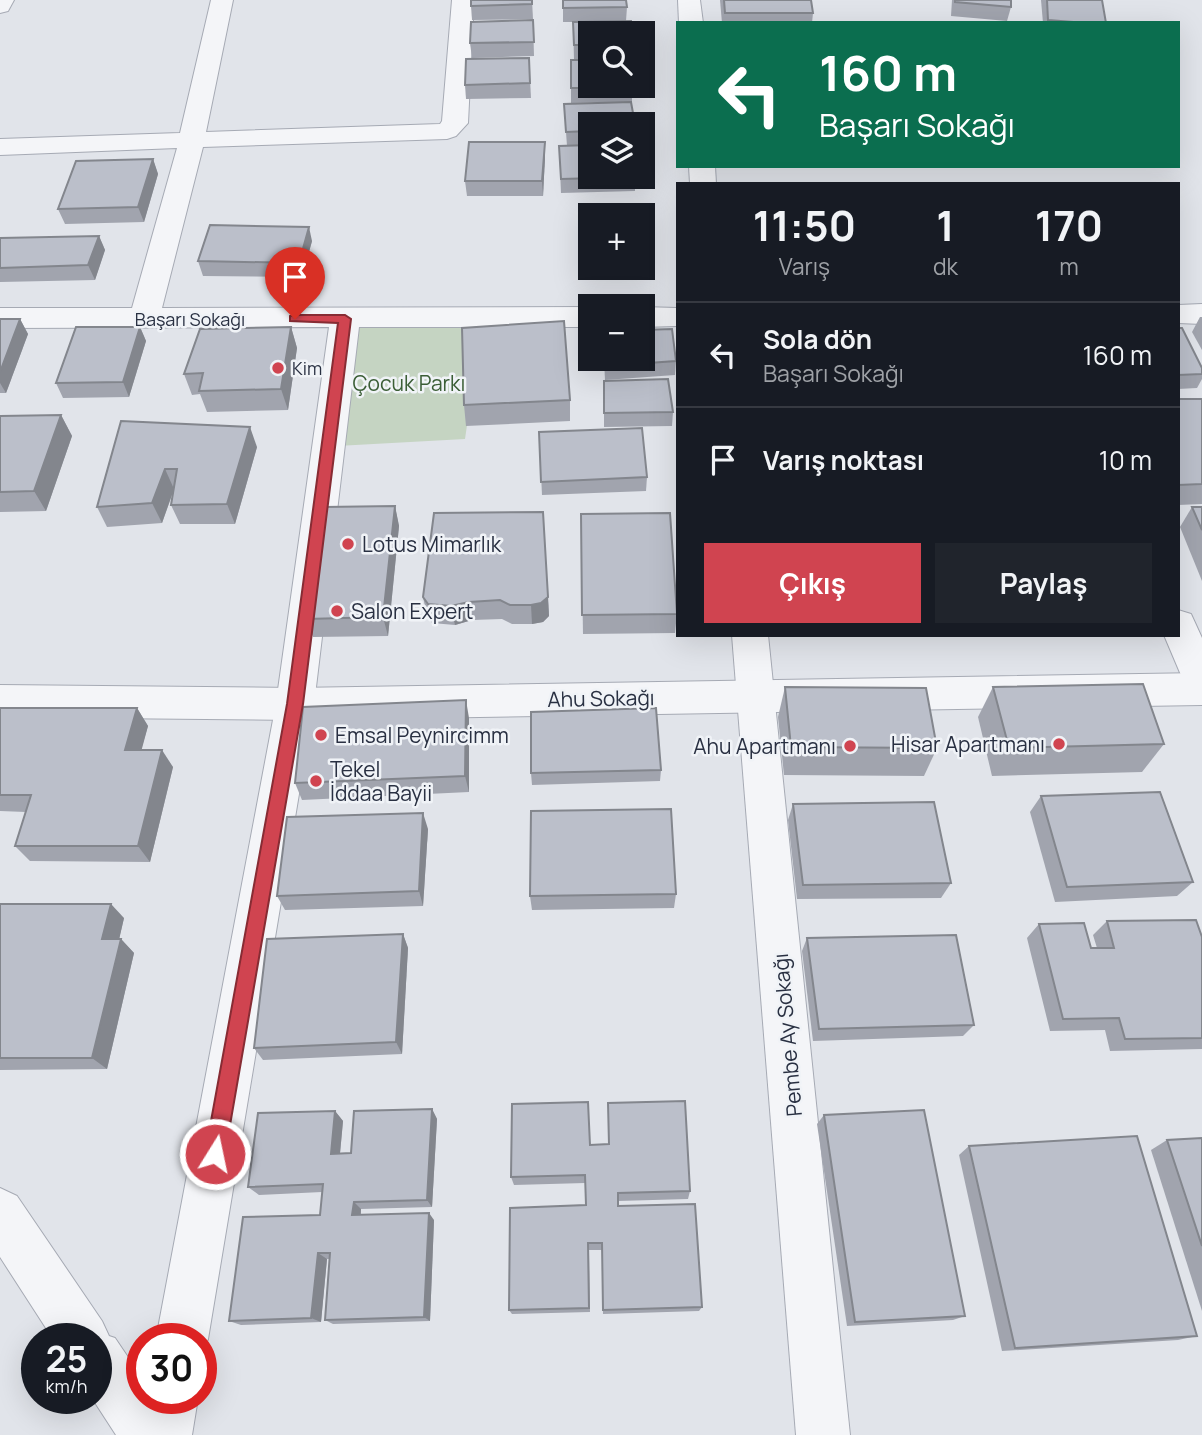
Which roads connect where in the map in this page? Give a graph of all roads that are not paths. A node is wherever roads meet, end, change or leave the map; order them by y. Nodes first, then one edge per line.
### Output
1 (3, 0) edge
2 (222, 0) edge
3 (463, 0) edge
4 (689, 0) edge
5 (0, 6) edge
6 (691, 21) edge
7 (191, 142) junction
8 (0, 147) edge
9 (1180, 314) edge
10 (1202, 314) edge
11 (578, 317) edge
12 (655, 317) edge
13 (676, 317) edge
14 (0, 318) edge
15 (144, 319) junction
16 (345, 319) junction
17 (1180, 629) edge
18 (750, 637) edge
19 (1202, 683) edge
20 (1202, 689) edge
21 (757, 695) junction
22 (0, 701) edge
23 (295, 704) junction
24 (0, 1213) edge
25 (73, 1323) edge
26 (185, 1323) edge
27 (112, 1381) edge
28 (168, 1414) edge
29 (148, 1435) edge
30 (165, 1435) edge
31 (823, 1435) edge

1 - 5 street
2 - 7 street
3 - 7 street
4 - 6 street
7 - 8 street
7 - 15 street
9 - 10 street
11 - 16 street, Başarı Sokağı
12 - 13 street
14 - 15 street, Başarı Sokağı
15 - 16 street, Başarı Sokağı
16 - 23 street
17 - 19 street
18 - 21 street, Pembe Ay Sokağı
20 - 21 street, Ahu Sokağı
21 - 23 street, Ahu Sokağı
21 - 31 street, Pembe Ay Sokağı
22 - 23 street, Ahu Sokağı
23 - 26 street
24 - 25 street
27 - 29 street
28 - 30 street

